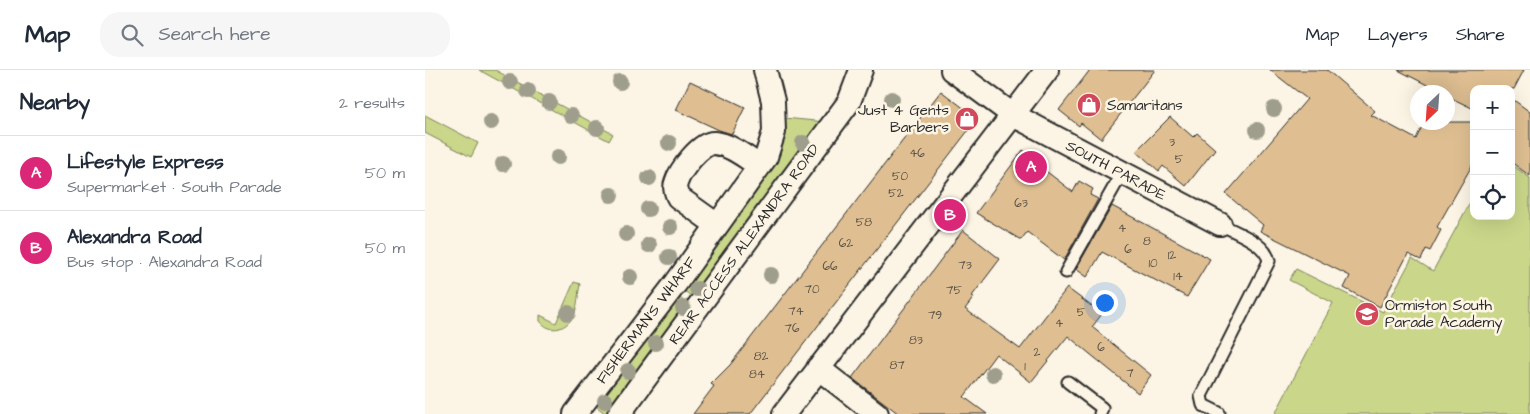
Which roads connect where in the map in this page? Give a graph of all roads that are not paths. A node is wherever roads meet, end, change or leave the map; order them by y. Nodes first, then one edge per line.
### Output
1 (765, 70) edge
2 (861, 70) edge
3 (952, 70) edge
4 (1047, 70) edge
5 (1013, 115) junction
6 (759, 166) junction
7 (1122, 173) junction
8 (1220, 224) joint
9 (717, 225) junction
10 (1066, 272) dead end
11 (818, 368) junction
12 (1069, 382) dead end
13 (1219, 413) dead end
14 (575, 414) edge
15 (619, 414) edge
16 (784, 414) edge
17 (877, 414) edge
18 (1100, 414) edge

1 - 6 street, FISHERMAN'S WHARF
2 - 15 street, REAR ACCESS ALEXANDRA ROAD
3 - 5 street
4 - 5 street
5 - 7 street, SOUTH PARADE
5 - 11 street
6 - 9 street, FISHERMAN'S WHARF
6 - 9 street
7 - 8 street, SOUTH PARADE
7 - 10 lane
8 - 13 lane
9 - 14 street, FISHERMAN'S WHARF
11 - 16 street
11 - 17 street
12 - 18 lane

